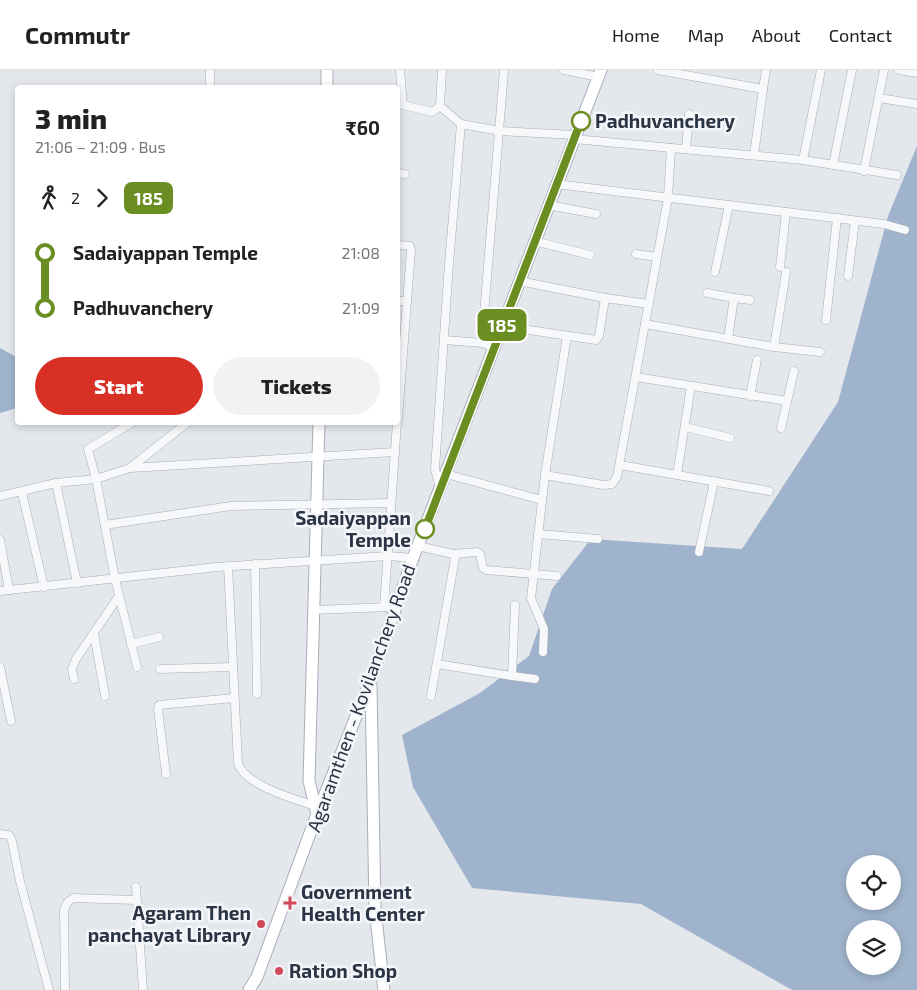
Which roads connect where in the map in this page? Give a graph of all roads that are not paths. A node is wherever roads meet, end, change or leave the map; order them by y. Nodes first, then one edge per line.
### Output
1 (210, 70) edge
2 (328, 70) edge
3 (400, 70) edge
4 (442, 70) edge
5 (504, 70) edge
6 (564, 70) edge
7 (658, 70) edge
8 (766, 70) edge
9 (821, 70) edge
10 (852, 70) edge
11 (884, 70) edge
12 (899, 70) edge
13 (917, 73) edge
14 (600, 74) edge
15 (210, 85) edge
16 (327, 85) edge
17 (763, 89) junction
18 (879, 98) junction
19 (917, 104) edge
20 (440, 106) junction
21 (689, 114) dead end
22 (461, 124) junction
23 (500, 131) junction
24 (575, 137) junction
25 (671, 148) junction
26 (686, 149) junction
27 (754, 155) junction
28 (803, 160) junction
29 (833, 165) junction
30 (864, 171) junction
31 (897, 175) dead end
32 (556, 184) junction
33 (668, 198) junction
34 (548, 205) junction
35 (729, 205) junction
36 (786, 212) junction
37 (596, 214) dead end
38 (837, 218) junction
39 (855, 220) junction
40 (905, 230) dead end
41 (534, 240) junction
42 (400, 245) edge
43 (636, 254) dead end
44 (590, 255) dead end
45 (657, 257) junction
46 (716, 272) dead end
47 (848, 276) dead end
48 (519, 281) junction
49 (707, 293) dead end
50 (605, 298) junction
51 (734, 298) junction
52 (750, 300) dead end
53 (400, 301) edge
54 (407, 301) junction
55 (649, 304) junction
56 (826, 320) dead end
57 (645, 324) junction
58 (502, 326) junction
59 (567, 336) junction
60 (728, 339) junction
61 (444, 340) junction
62 (488, 346) junction
63 (774, 348) junction
64 (400, 351) edge
65 (820, 352) dead end
66 (757, 360) dead end
67 (794, 371) dead end
68 (636, 377) junction
69 (691, 386) junction
70 (750, 396) junction
71 (787, 401) junction
72 (128, 425) edge
73 (184, 425) edge
74 (319, 425) edge
75 (397, 425) edge
76 (684, 427) junction
77 (781, 428) dead end
78 (730, 438) dead end
79 (395, 452) junction
80 (318, 457) junction
81 (620, 465) junction
82 (130, 468) junction
83 (446, 474) junction
84 (545, 475) junction
85 (677, 475) junction
86 (96, 479) junction
87 (714, 482) junction
88 (56, 483) junction
89 (440, 489) junction
90 (769, 492) dead end
91 (22, 493) junction
92 (0, 496) edge
93 (542, 500) junction
94 (391, 503) junction
95 (316, 506) junction
96 (105, 525) junction
97 (538, 534) junction
98 (598, 539) dead end
99 (0, 540) edge
100 (418, 546) junction
101 (699, 552) dead end
102 (453, 554) junction
103 (388, 556) junction
104 (413, 558) junction
105 (315, 560) junction
106 (255, 564) junction
107 (228, 566) junction
108 (532, 574) junction
109 (557, 576) dead end
110 (115, 578) junction
111 (77, 583) junction
112 (44, 587) junction
113 (9, 590) junction
114 (0, 591) edge
115 (119, 596) junction
116 (515, 605) dead end
117 (384, 607) junction
118 (396, 607) junction
119 (314, 610) junction
120 (94, 633) junction
121 (160, 637) dead end
122 (131, 644) junction
123 (543, 652) dead end
124 (437, 664) junction
125 (0, 667) edge
126 (137, 667) dead end
127 (233, 667) junction
128 (160, 669) dead end
129 (512, 676) junction
130 (371, 679) junction
131 (535, 679) dead end
132 (74, 680) dead end
133 (257, 694) dead end
134 (105, 696) dead end
135 (431, 696) dead end
136 (234, 698) junction
137 (11, 721) dead end
138 (166, 774) dead end
139 (316, 810) junction
140 (0, 834) edge
141 (136, 887) dead end
142 (136, 900) junction
143 (50, 990) edge
144 (65, 990) edge
145 (143, 990) edge
146 (249, 990) edge
147 (384, 990) edge

1 - 15 street
2 - 16 main road
3 - 20 street
4 - 20 street
5 - 23 street
6 - 14 street
7 - 17 street
8 - 17 street
9 - 28 street
10 - 29 street
11 - 18 street
12 - 13 street
14 - 24 main road, Agaramthen - Kovilanchery Road
17 - 27 street
18 - 19 street
18 - 30 street
20 - 22 street
21 - 26 street
22 - 23 street
22 - 61 street
23 - 24 street
23 - 62 street
24 - 25 street
24 - 32 main road, Agaramthen - Kovilanchery Road
25 - 26 street
25 - 33 street
26 - 27 street
27 - 28 street
28 - 29 street
29 - 30 street
30 - 31 street
32 - 33 street
32 - 34 main road, Agaramthen - Kovilanchery Road
33 - 35 street
33 - 45 street
34 - 37 street
34 - 41 main road, Agaramthen - Kovilanchery Road
35 - 36 street
35 - 46 street
36 - 38 street
36 - 63 street
38 - 39 street
38 - 56 street
39 - 40 street
39 - 47 street
41 - 44 street
41 - 48 main road, Agaramthen - Kovilanchery Road
42 - 54 street
43 - 45 street
45 - 55 street
48 - 50 street
48 - 58 main road, Agaramthen - Kovilanchery Road
49 - 51 street
50 - 55 street
50 - 59 street
51 - 52 street
51 - 60 street
53 - 54 street
54 - 64 street
55 - 57 street
57 - 60 street
57 - 68 street
58 - 59 street
58 - 62 main road, Agaramthen - Kovilanchery Road
59 - 84 street
60 - 63 street
61 - 62 street
61 - 89 street
62 - 83 main road, Agaramthen - Kovilanchery Road
63 - 65 street
66 - 70 street
67 - 71 street
68 - 69 street
68 - 81 street
69 - 70 street
69 - 76 street
70 - 71 street
71 - 77 street
72 - 86 street
73 - 82 street
74 - 80 main road
75 - 79 street
76 - 78 street
76 - 85 street
79 - 80 street
79 - 94 street
80 - 82 street
80 - 95 main road
81 - 84 street
81 - 85 street
82 - 86 street
83 - 89 main road, Agaramthen - Kovilanchery Road
83 - 93 street
84 - 93 street
85 - 87 street
86 - 88 street
86 - 96 street
87 - 90 street
87 - 101 street
88 - 91 street
88 - 111 street
89 - 100 main road, Agaramthen - Kovilanchery Road
91 - 92 street
91 - 112 street
93 - 97 street
94 - 95 street
94 - 103 street
95 - 96 street
95 - 105 main road
96 - 110 street
97 - 98 street
97 - 108 street
99 - 113 street
100 - 102 street
100 - 104 main road, Agaramthen - Kovilanchery Road
102 - 108 street
102 - 124 street
103 - 104 street
103 - 105 street
103 - 117 street
104 - 118 main road, Agaramthen - Kovilanchery Road
105 - 106 street
105 - 119 main road
106 - 107 street
106 - 133 street
107 - 110 street
107 - 127 street
108 - 109 street
108 - 123 street
110 - 111 street
110 - 115 street
111 - 112 street
112 - 113 street
113 - 114 street
115 - 120 street
115 - 122 street
116 - 129 street
117 - 118 street
117 - 119 street
118 - 130 main road, Agaramthen - Kovilanchery Road
119 - 139 main road
120 - 132 street
120 - 134 street
121 - 122 street
122 - 126 street
124 - 129 street
124 - 135 street
125 - 137 street
127 - 128 street
127 - 136 street
129 - 131 street
130 - 139 main road, Agaramthen - Kovilanchery Road
130 - 147 main road
136 - 138 street
136 - 139 street
139 - 146 main road, Agaramthen - Kovilanchery Road
140 - 143 street
141 - 142 street
142 - 144 street
142 - 145 street

